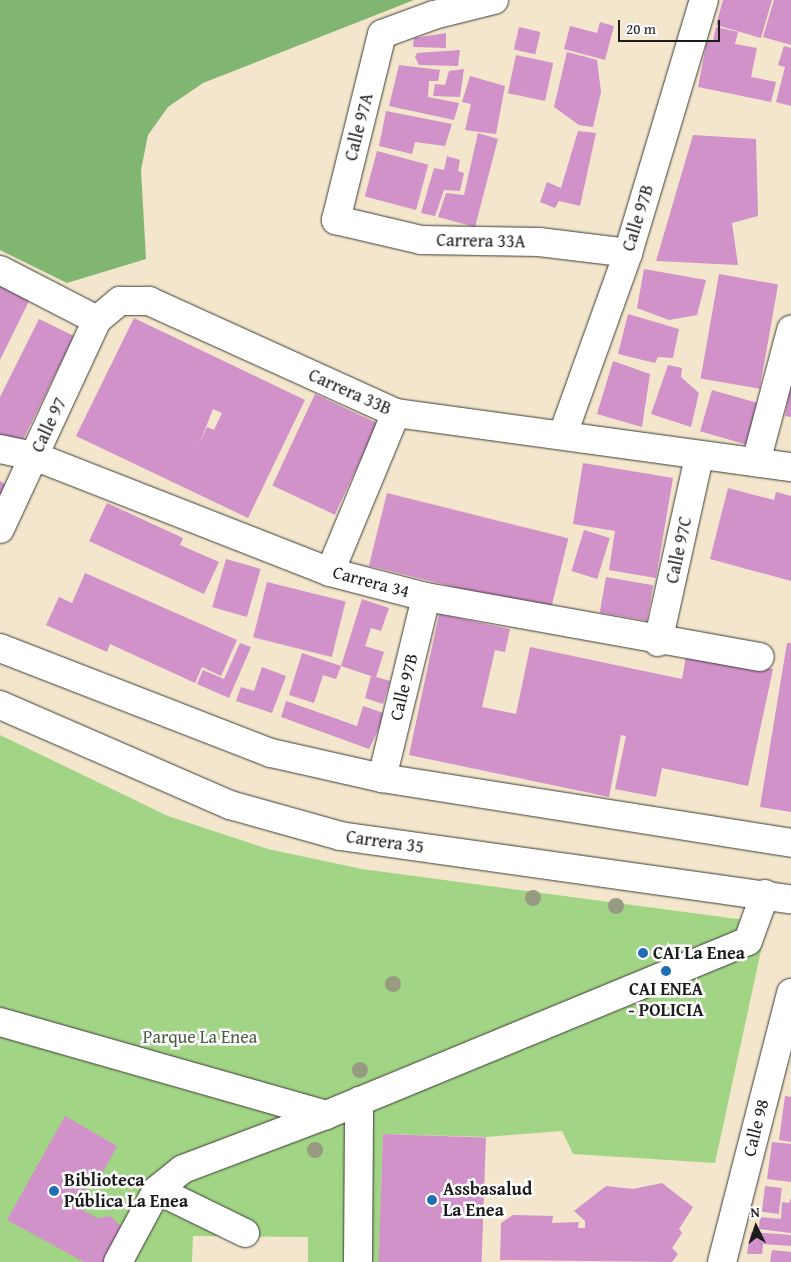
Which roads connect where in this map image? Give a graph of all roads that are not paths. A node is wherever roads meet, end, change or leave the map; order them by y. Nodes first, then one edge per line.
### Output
1 (494, 0) edge
2 (704, 0) edge
3 (336, 220) joint
4 (628, 253) junction
5 (0, 270) edge
6 (97, 320) junction
7 (791, 330) edge
8 (396, 413) junction
9 (563, 434) junction
10 (0, 449) edge
11 (34, 456) junction
12 (699, 457) junction
13 (756, 462) junction
14 (791, 467) edge
15 (0, 529) edge
16 (330, 572) junction
17 (426, 597) junction
18 (658, 642) junction
19 (0, 648) edge
20 (760, 657) dead end
21 (0, 705) edge
22 (382, 778) junction
23 (791, 843) edge
24 (765, 894) junction
25 (791, 898) edge
26 (791, 993) edge
27 (0, 1022) edge
28 (359, 1101) junction
29 (326, 1115) junction
30 (158, 1190) junction
31 (244, 1233) dead end
32 (118, 1262) edge
33 (358, 1262) edge
34 (722, 1262) edge

1 - 3 street, Calle 97A
2 - 4 street, Calle 97B
3 - 4 street, Carrera 33A
4 - 9 street, Calle 97B
5 - 6 street
6 - 8 street, Carrera 33B
6 - 11 street, Calle 97
7 - 13 street
8 - 9 street, Carrera 33B
8 - 16 street
9 - 12 street, Carrera 33B
10 - 11 street, Carrera 34
11 - 15 street, Calle 97
11 - 16 street, Carrera 34
12 - 13 street, Carrera 33B
12 - 18 street, Calle 97C
13 - 14 street, Carrera 33B
16 - 17 street, Carrera 34
17 - 18 street, Carrera 34
17 - 22 street, Calle 97B
18 - 20 street, Carrera 34
19 - 22 street
21 - 24 street, Carrera 35
22 - 23 street
24 - 25 street, Carrera 35
24 - 28 street
26 - 34 street, Calle 98
27 - 29 street
28 - 29 street
28 - 33 street
29 - 30 street
30 - 31 street
30 - 32 street

